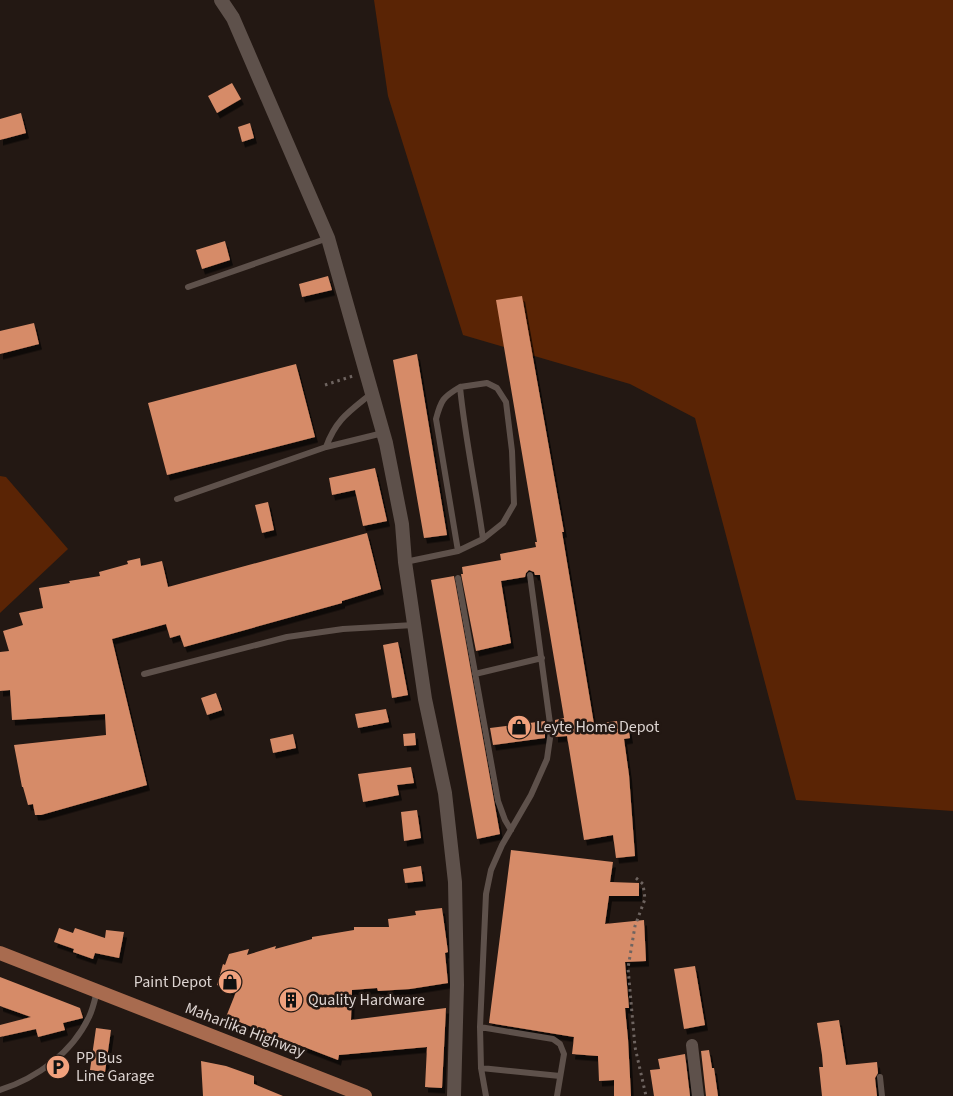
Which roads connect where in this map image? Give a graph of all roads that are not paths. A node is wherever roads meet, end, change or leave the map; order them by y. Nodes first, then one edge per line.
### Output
1 (221, 0) edge
2 (328, 238) junction
3 (188, 287) dead end
4 (460, 386) junction
5 (372, 393) junction
6 (383, 433) junction
7 (326, 447) junction
8 (177, 499) dead end
9 (482, 539) junction
10 (458, 551) junction
11 (405, 562) junction
12 (530, 575) dead end
13 (458, 578) dead end
14 (414, 625) junction
15 (542, 658) junction
16 (144, 674) dead end
17 (475, 674) junction
18 (511, 830) junction
19 (0, 953) edge
20 (97, 991) junction
21 (480, 1027) junction
22 (692, 1045) dead end
23 (481, 1068) junction
24 (560, 1076) junction
25 (880, 1077) dead end
26 (0, 1090) edge
27 (339, 1091) edge
28 (365, 1096) edge
29 (454, 1096) edge
30 (486, 1096) edge
31 (557, 1096) edge
32 (698, 1096) edge
33 (882, 1096) edge

1 - 2 street
2 - 3 lane
2 - 5 street
4 - 9 lane
4 - 9 lane
4 - 10 lane
5 - 6 street
5 - 7 lane
6 - 7 lane
6 - 11 street
7 - 8 lane
9 - 10 lane
10 - 11 lane
11 - 14 street
12 - 15 lane
13 - 17 lane
14 - 16 lane
14 - 29 street
15 - 17 lane
15 - 18 lane
17 - 18 lane
18 - 21 lane
19 - 20 main road, Maharlika Highway
20 - 26 lane
20 - 27 main road, Maharlika Highway
21 - 23 lane
21 - 24 lane
22 - 32 street
23 - 24 lane
23 - 30 lane
24 - 31 lane
25 - 33 lane
27 - 28 main road, Maharlika Highway

